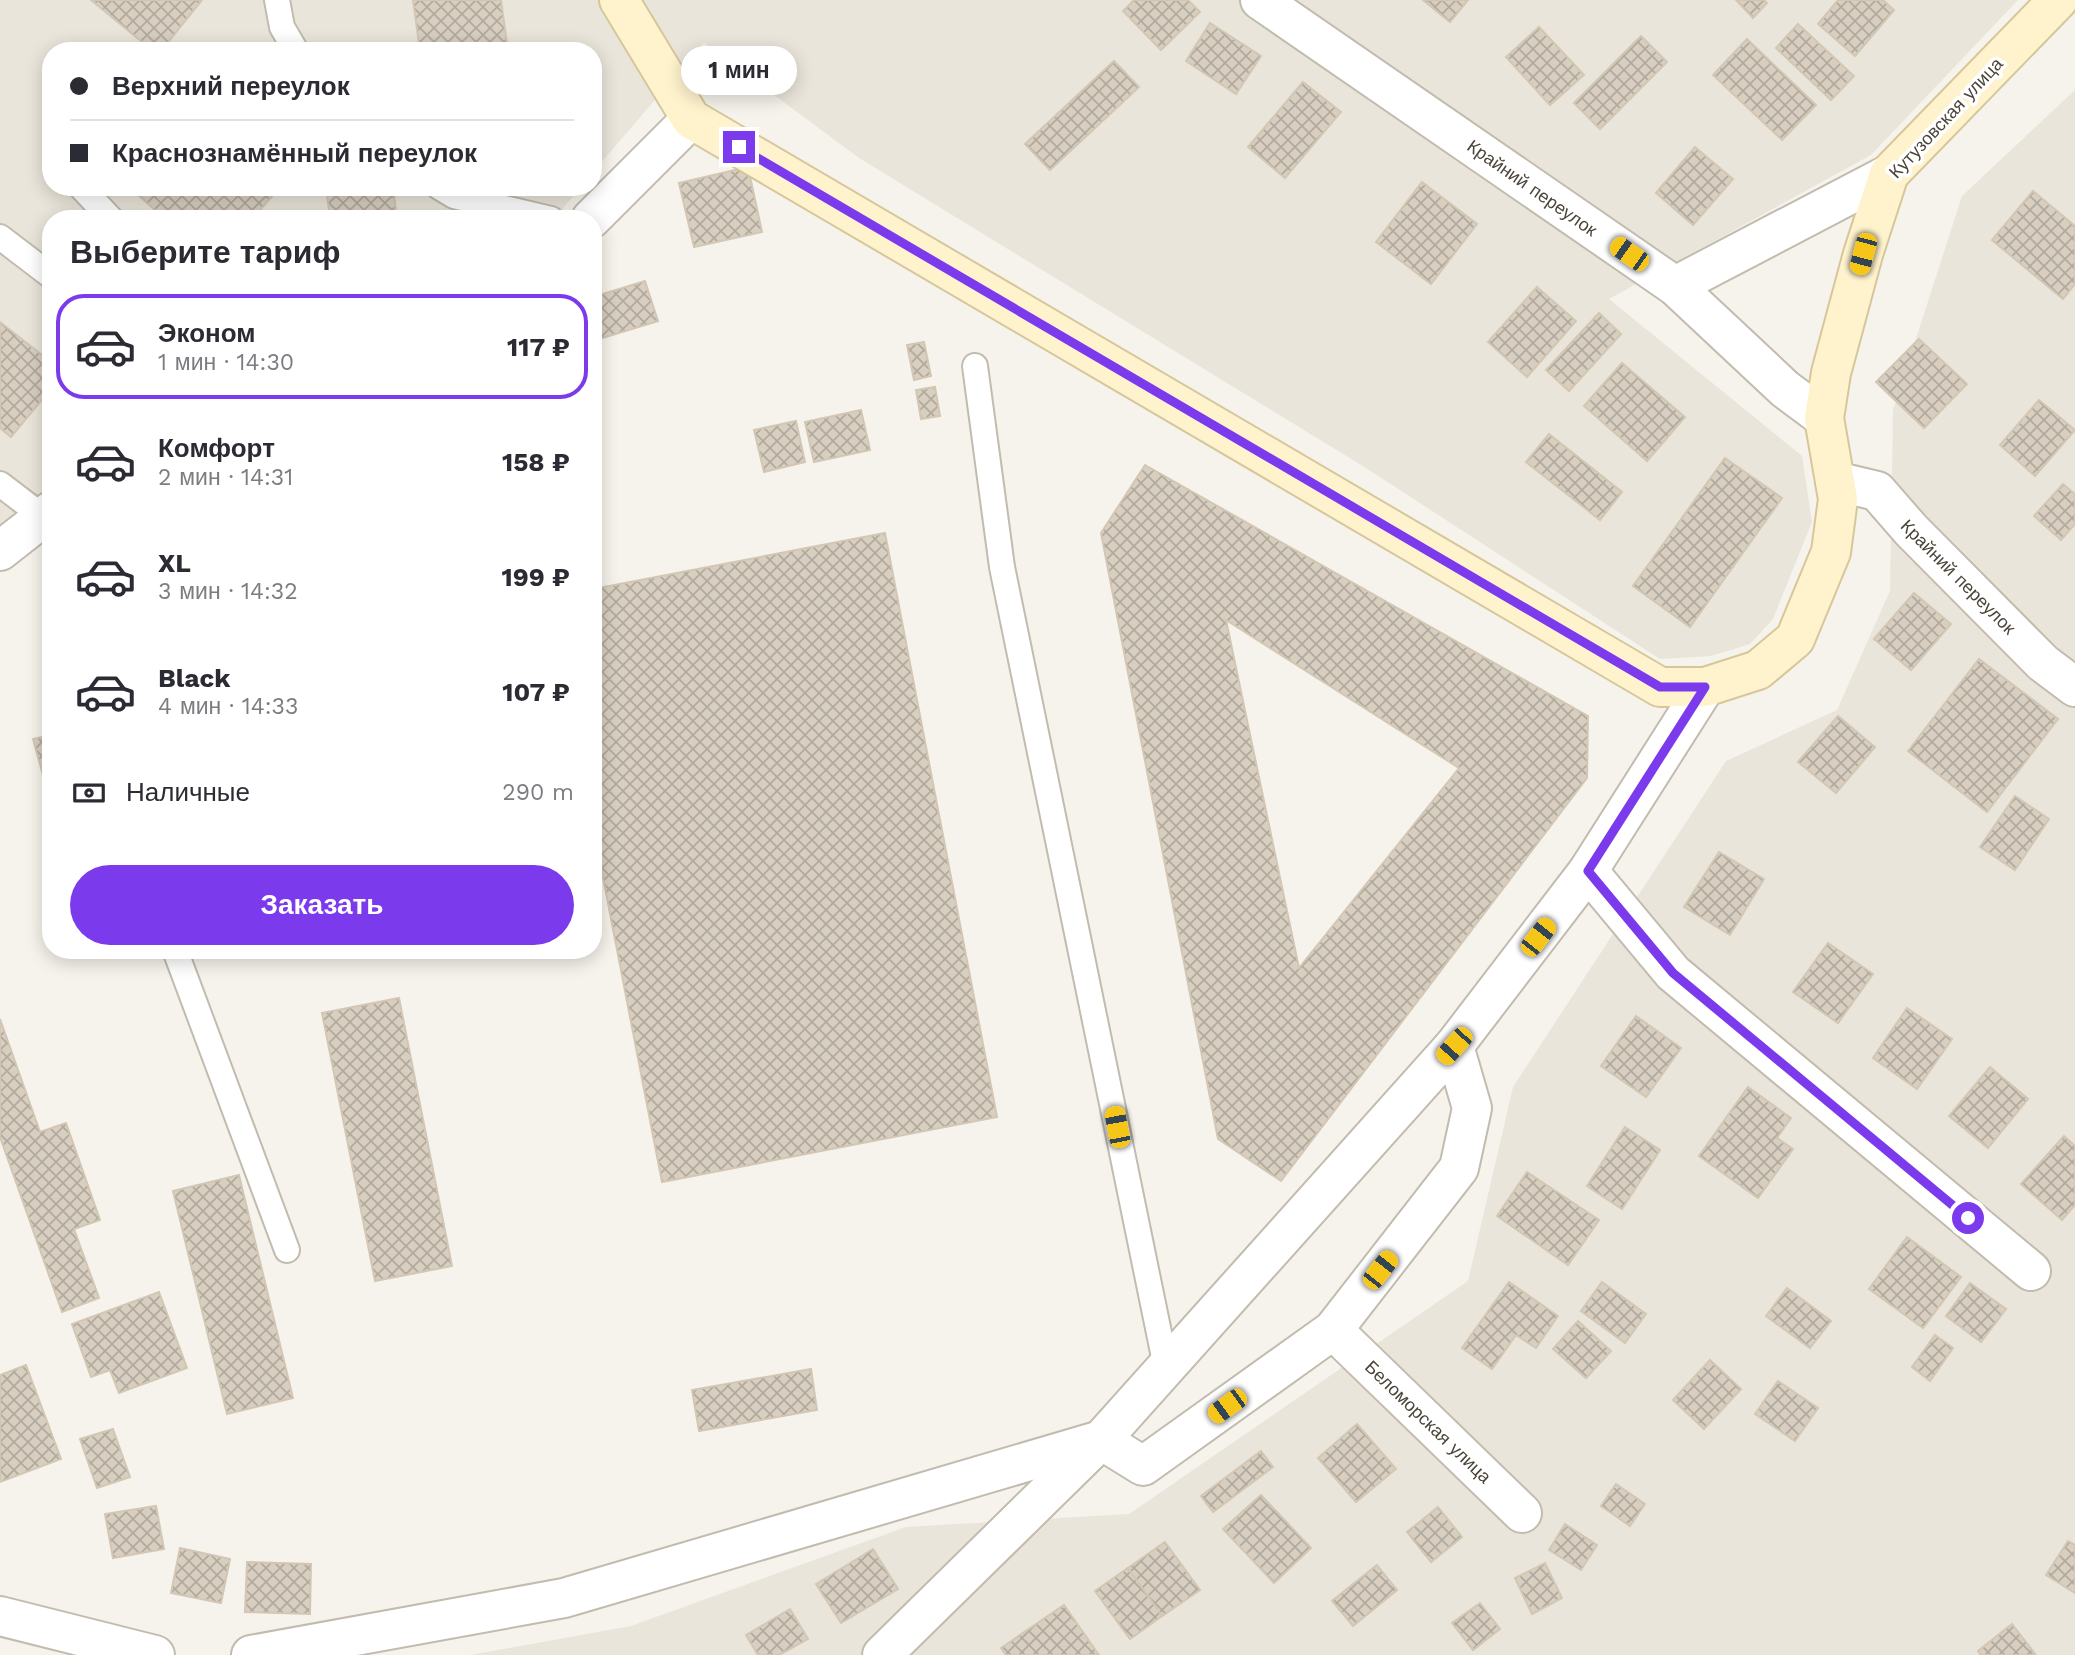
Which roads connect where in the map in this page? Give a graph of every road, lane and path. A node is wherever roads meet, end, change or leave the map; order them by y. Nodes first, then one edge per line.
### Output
1 (277, 0) edge
2 (619, 0) edge
3 (1260, 0) edge
4 (2058, 0) edge
5 (291, 42) edge
6 (691, 119) junction
7 (1889, 174) junction
8 (89, 196) edge
9 (454, 196) edge
10 (102, 210) edge
11 (513, 210) edge
12 (601, 210) edge
13 (0, 237) edge
14 (42, 269) edge
15 (1675, 286) junction
16 (975, 366) dead end
17 (1824, 418) junction
18 (1835, 481) junction
19 (0, 485) edge
20 (42, 511) edge
21 (42, 517) edge
22 (0, 551) edge
23 (1705, 687) junction
24 (2075, 687) edge
25 (1588, 871) junction
26 (178, 959) edge
27 (1454, 1046) junction
28 (287, 1250) dead end
29 (2031, 1270) dead end
30 (1333, 1330) junction
31 (1166, 1367) junction
32 (1101, 1440) junction
33 (1522, 1513) dead end
34 (0, 1616) edge
35 (155, 1655) edge
36 (251, 1655) edge
37 (882, 1655) edge

1 - 5 lane
2 - 6 street
3 - 15 street, Крайний переулок
4 - 7 street, Кутузовская улица
6 - 12 street
6 - 23 street, Кутузовская улица
7 - 15 street
7 - 17 street, Кутузовская улица
8 - 10 lane
9 - 11 lane
13 - 14 lane
15 - 17 street, Крайний переулок
16 - 31 lane
17 - 18 street, Кутузовская улица
18 - 23 street, Кутузовская улица
18 - 24 street, Крайний переулок
19 - 20 lane
21 - 22 street
23 - 25 street
25 - 27 street
25 - 29 street
26 - 28 lane
27 - 30 street
27 - 31 street
30 - 32 street
30 - 33 street, Беломорская улица
31 - 32 street
32 - 36 street
32 - 37 street
34 - 35 street

